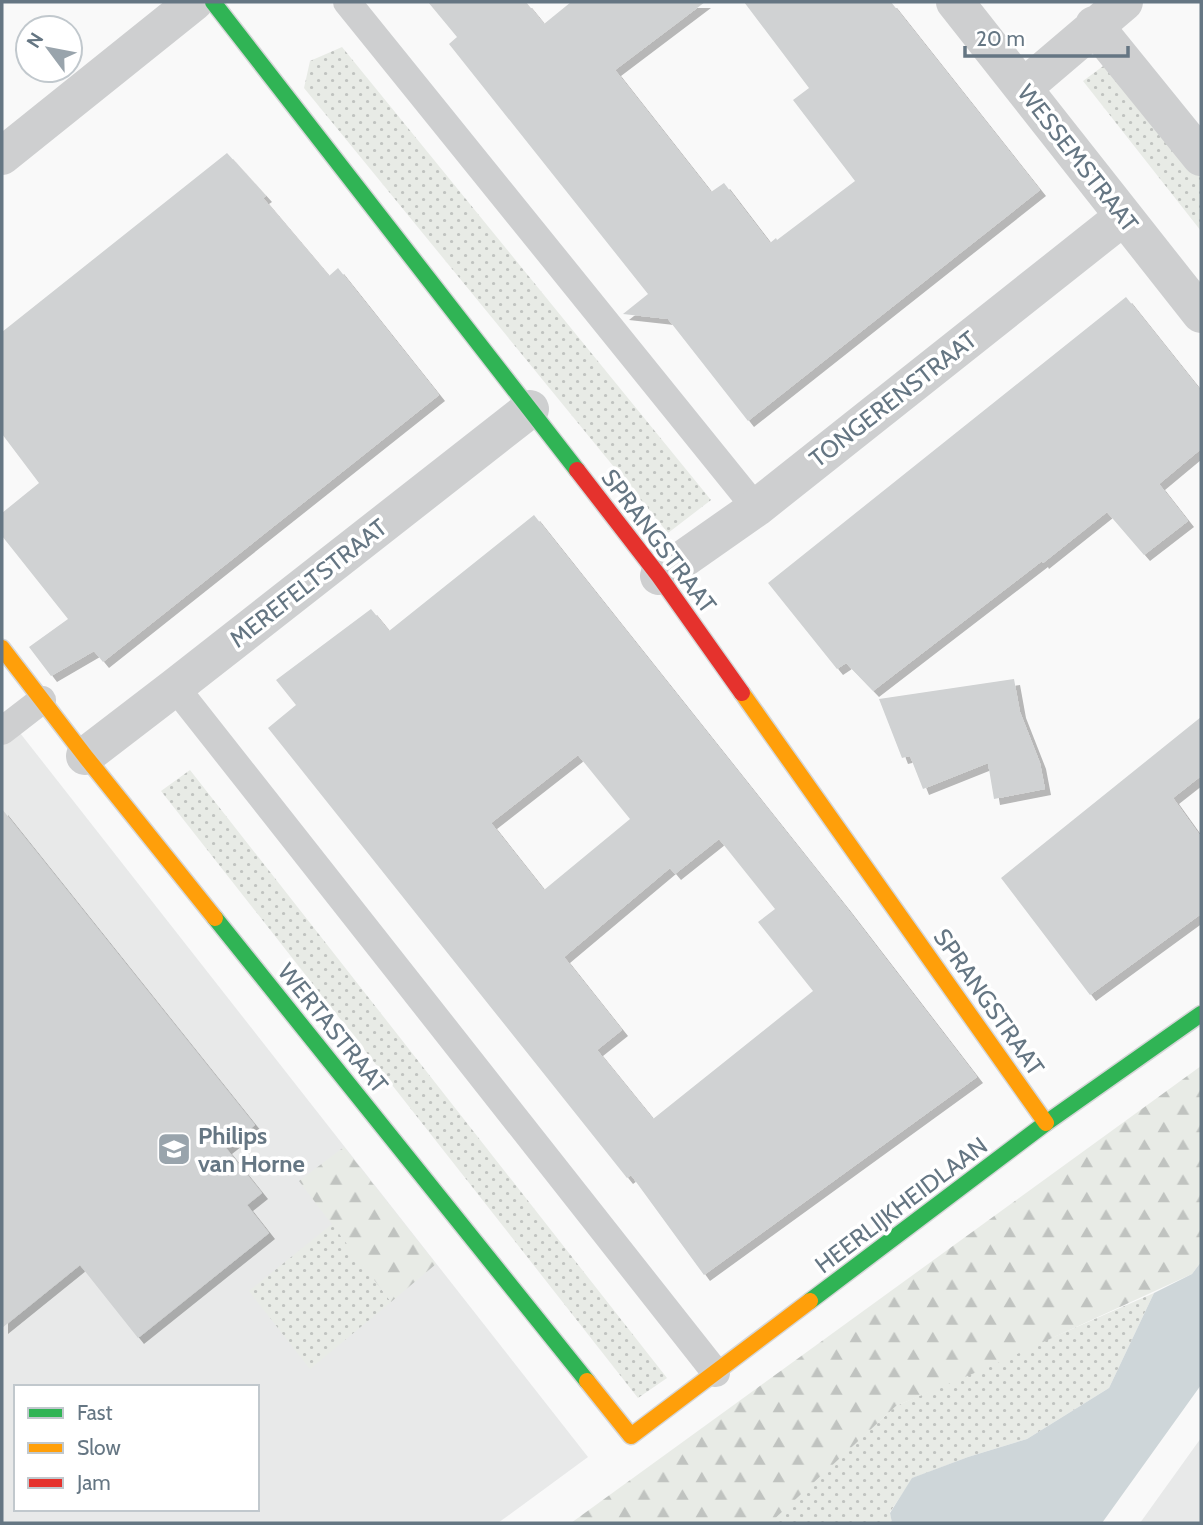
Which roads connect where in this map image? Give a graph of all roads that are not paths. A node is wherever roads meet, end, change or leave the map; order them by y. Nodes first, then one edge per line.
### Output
1 (194, 2) edge
2 (213, 2) edge
3 (347, 2) edge
4 (954, 2) edge
5 (1124, 2) edge
6 (1094, 25) junction
7 (1023, 88) junction
8 (2, 156) edge
9 (1201, 157) edge
10 (1123, 217) junction
11 (1201, 314) edge
12 (530, 409) junction
13 (756, 509) junction
14 (659, 576) junction
15 (2, 648) edge
16 (175, 687) junction
17 (42, 700) junction
18 (2, 731) edge
19 (85, 756) junction
20 (1201, 1014) edge
21 (1046, 1123) junction
22 (716, 1373) junction
23 (631, 1436) joint

1 - 8 street
2 - 12 street, SPRANGSTRAAT
3 - 13 lane
4 - 7 street, WESSEMSTRAAT
5 - 6 street
6 - 7 street
6 - 9 street
7 - 10 street, WESSEMSTRAAT
10 - 11 street, WESSEMSTRAAT
10 - 13 street, TONGERENSTRAAT
12 - 14 street, SPRANGSTRAAT
12 - 16 street, MEREFELTSTRAAT
13 - 14 street, TONGERENSTRAAT
14 - 21 street, SPRANGSTRAAT
15 - 17 street, WERTASTRAAT
16 - 19 street, MEREFELTSTRAAT
16 - 22 lane
17 - 18 lane
17 - 19 street, WERTASTRAAT
19 - 23 street, WERTASTRAAT
20 - 21 street, HEERLIJKHEIDLAAN
21 - 22 street, HEERLIJKHEIDLAAN
22 - 23 street, HEERLIJKHEIDLAAN

